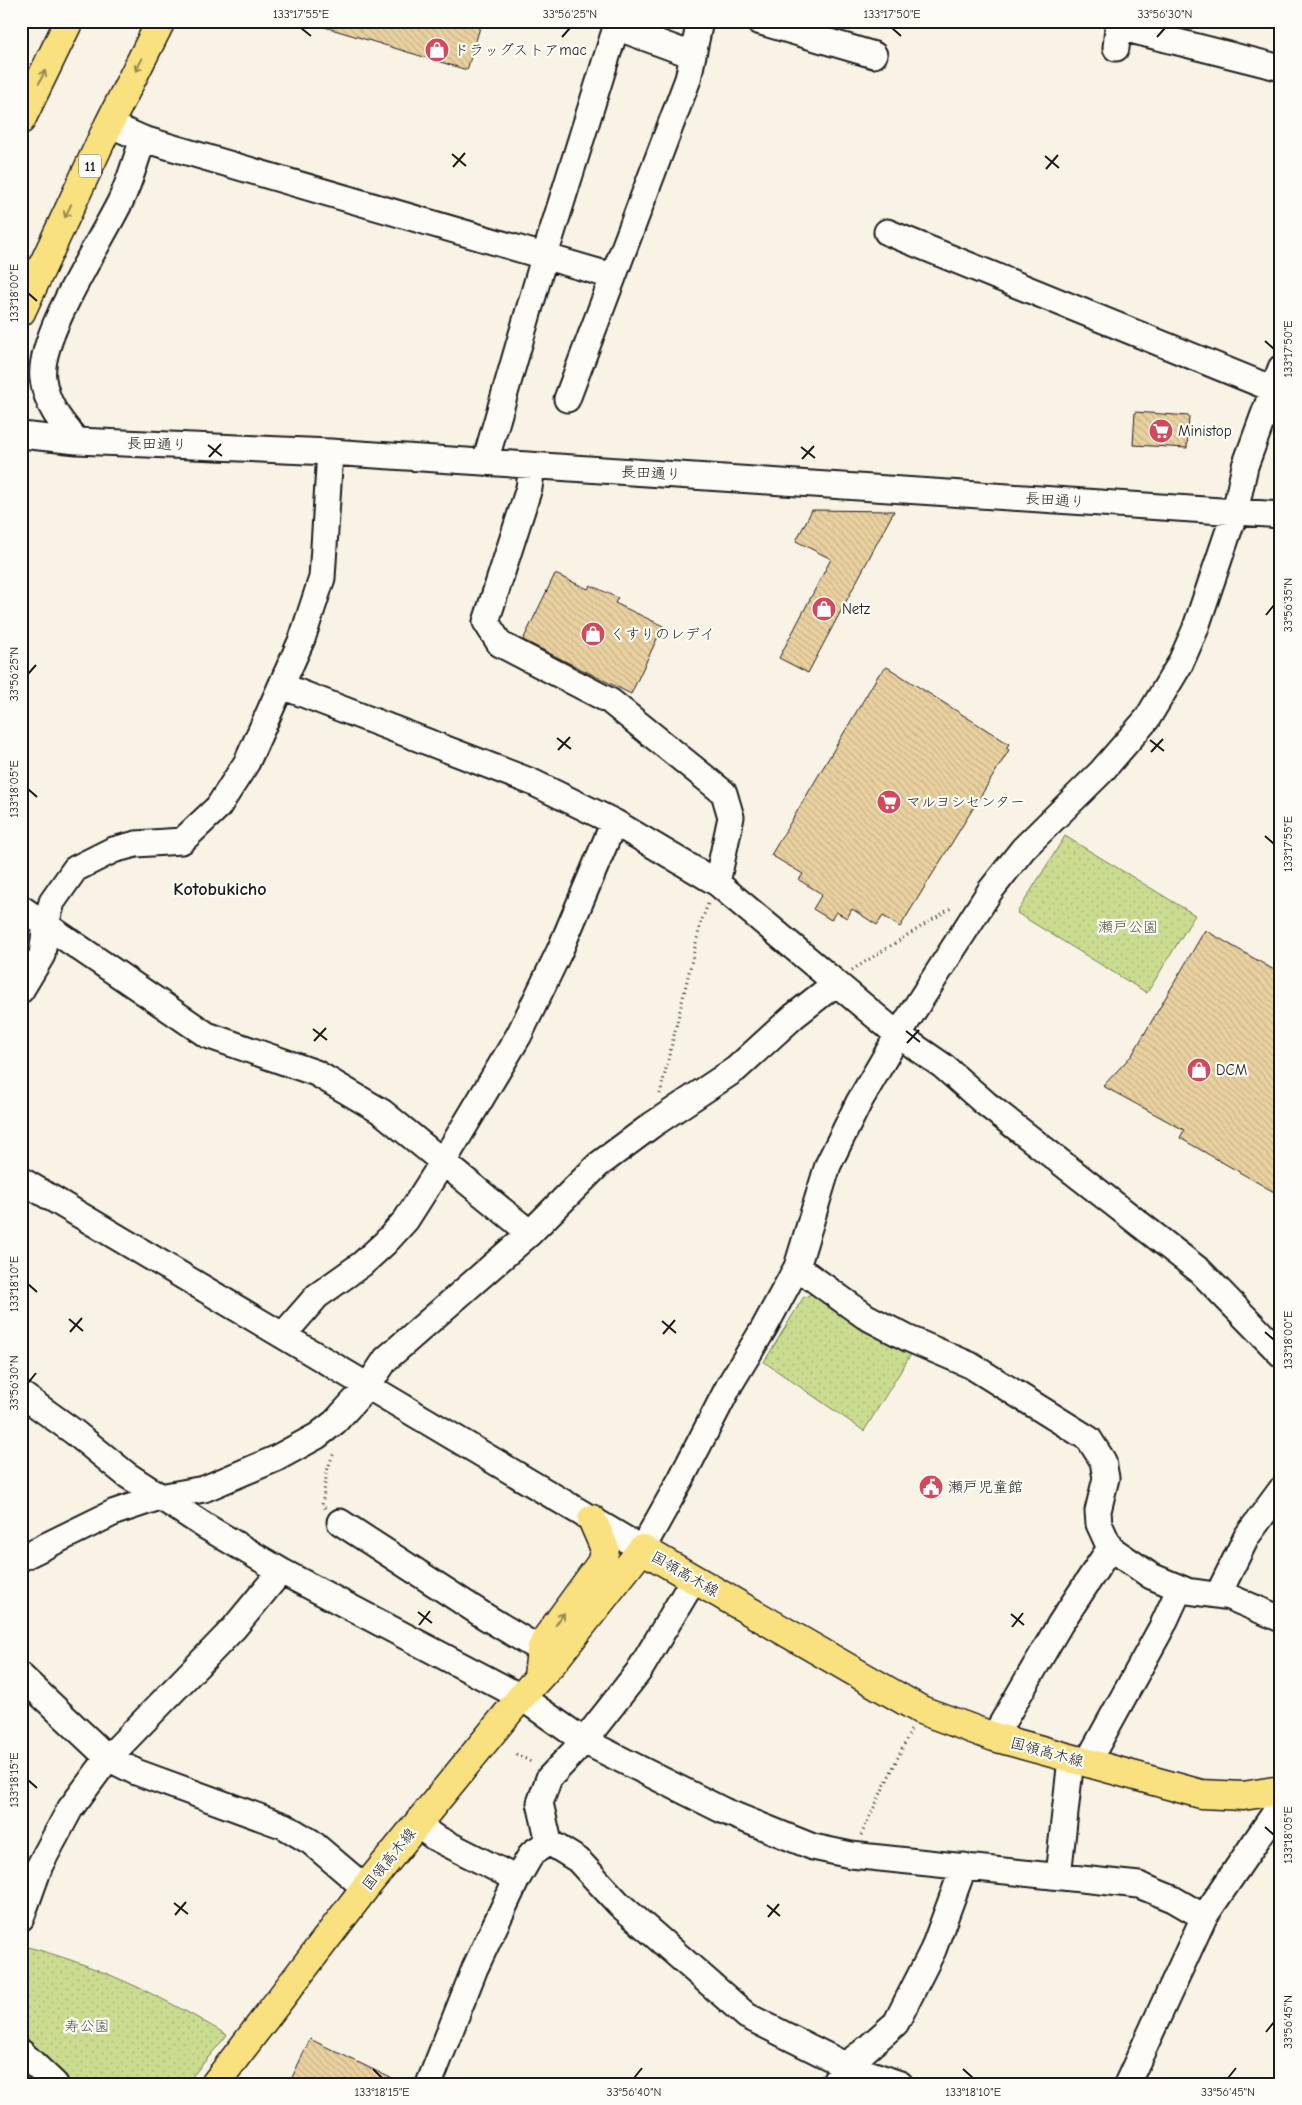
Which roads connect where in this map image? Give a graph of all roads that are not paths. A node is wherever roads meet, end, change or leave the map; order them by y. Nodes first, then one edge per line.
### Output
1 (69, 21) edge
2 (161, 21) edge
3 (700, 21) edge
4 (758, 21) edge
5 (617, 24) edge
6 (1116, 48) dead end
7 (692, 55) junction
8 (874, 55) dead end
9 (1281, 68) edge
10 (21, 120) edge
11 (109, 124) junction
12 (143, 139) junction
13 (887, 232) dead end
14 (544, 258) junction
15 (612, 276) junction
16 (21, 312) edge
17 (1277, 378) edge
18 (567, 400) dead end
19 (21, 435) edge
20 (77, 441) junction
21 (330, 452) junction
22 (484, 462) junction
23 (532, 466) junction
24 (1235, 512) junction
25 (1281, 515) edge
26 (282, 686) junction
27 (614, 822) junction
28 (717, 883) junction
29 (21, 908) edge
30 (46, 924) junction
31 (836, 983) junction
32 (21, 990) edge
33 (898, 1035) junction
34 (443, 1162) junction
35 (21, 1180) edge
36 (530, 1233) junction
37 (798, 1267) junction
38 (283, 1334) junction
39 (1281, 1354) edge
40 (368, 1386) junction
41 (21, 1394) edge
42 (1281, 1490) edge
43 (160, 1497) junction
44 (592, 1520) junction
45 (340, 1522) road end
46 (1110, 1548) junction
47 (642, 1549) junction
48 (21, 1558) edge
49 (282, 1571) junction
50 (694, 1579) junction
51 (1180, 1588) junction
52 (1218, 1595) junction
53 (1281, 1619) edge
54 (541, 1650) junction
55 (21, 1676) edge
56 (529, 1688) junction
57 (994, 1737) junction
58 (584, 1741) junction
59 (108, 1758) junction
60 (1079, 1761) junction
61 (1281, 1790) edge
62 (1281, 1804) edge
63 (417, 1824) junction
64 (549, 1842) junction
65 (964, 1866) junction
66 (1058, 1876) junction
67 (517, 1879) junction
68 (365, 1888) junction
69 (1204, 1917) junction
70 (21, 1918) edge
71 (21, 2052) edge
72 (839, 2074) edge
73 (55, 2084) edge
74 (214, 2084) edge
75 (429, 2084) edge
76 (900, 2084) edge
77 (1128, 2084) edge

10 -> 1 main road
2 -> 11 main road, 11
3 - 7 street
4 - 8 street
5 - 7 street
5 - 14 street
6 - 9 street
7 - 15 street
11 - 12 street
11 -> 16 main road, 11
12 - 14 street
12 - 20 street
13 - 17 street
14 - 15 street
14 - 22 street
15 - 18 street
17 - 24 street
19 - 20 street, 長田通り
20 - 21 street, 長田通り
21 - 22 street, 長田通り
21 - 26 street
22 - 23 street, 長田通り
23 - 24 street, 長田通り
23 - 28 street
24 - 25 street, 長田通り
24 - 33 street
26 - 27 street
26 - 30 street
27 - 28 street
27 - 34 street
28 - 31 street
29 - 30 street
30 - 32 street
30 - 34 street
31 - 33 street
31 - 36 street
33 - 37 street
33 - 39 street
34 - 36 street
34 - 38 street
35 - 38 street
36 - 40 street
37 - 46 street
37 - 47 street
38 - 40 street
40 - 43 street
40 - 44 street
41 - 43 street
42 - 52 street
43 - 48 street
43 - 49 street
44 - 47 street
54 -> 44 main road
45 - 54 street
46 - 51 street
46 - 57 street
47 - 50 main road, 国領高木線
47 - 56 main road, 国領高木線
49 - 56 street
49 - 59 street
50 - 57 main road, 国領高木線
50 - 58 street
51 - 52 street
51 - 60 street
52 - 53 street
54 - 56 main road
55 - 59 street
56 - 58 street
56 - 63 main road, 国領高木線
57 - 60 main road, 国領高木線
58 - 64 street
58 - 65 street
59 - 68 street
59 - 70 street
60 - 61 main road, 国領高木線
60 - 66 street
62 - 69 street
63 - 67 street
63 - 68 main road, 国領高木線
64 - 67 street
64 - 72 street
65 - 66 street
65 - 72 street
66 - 69 street
67 - 75 street
68 - 74 main road, 国領高木線
69 - 77 street
71 - 73 street
72 - 76 street

